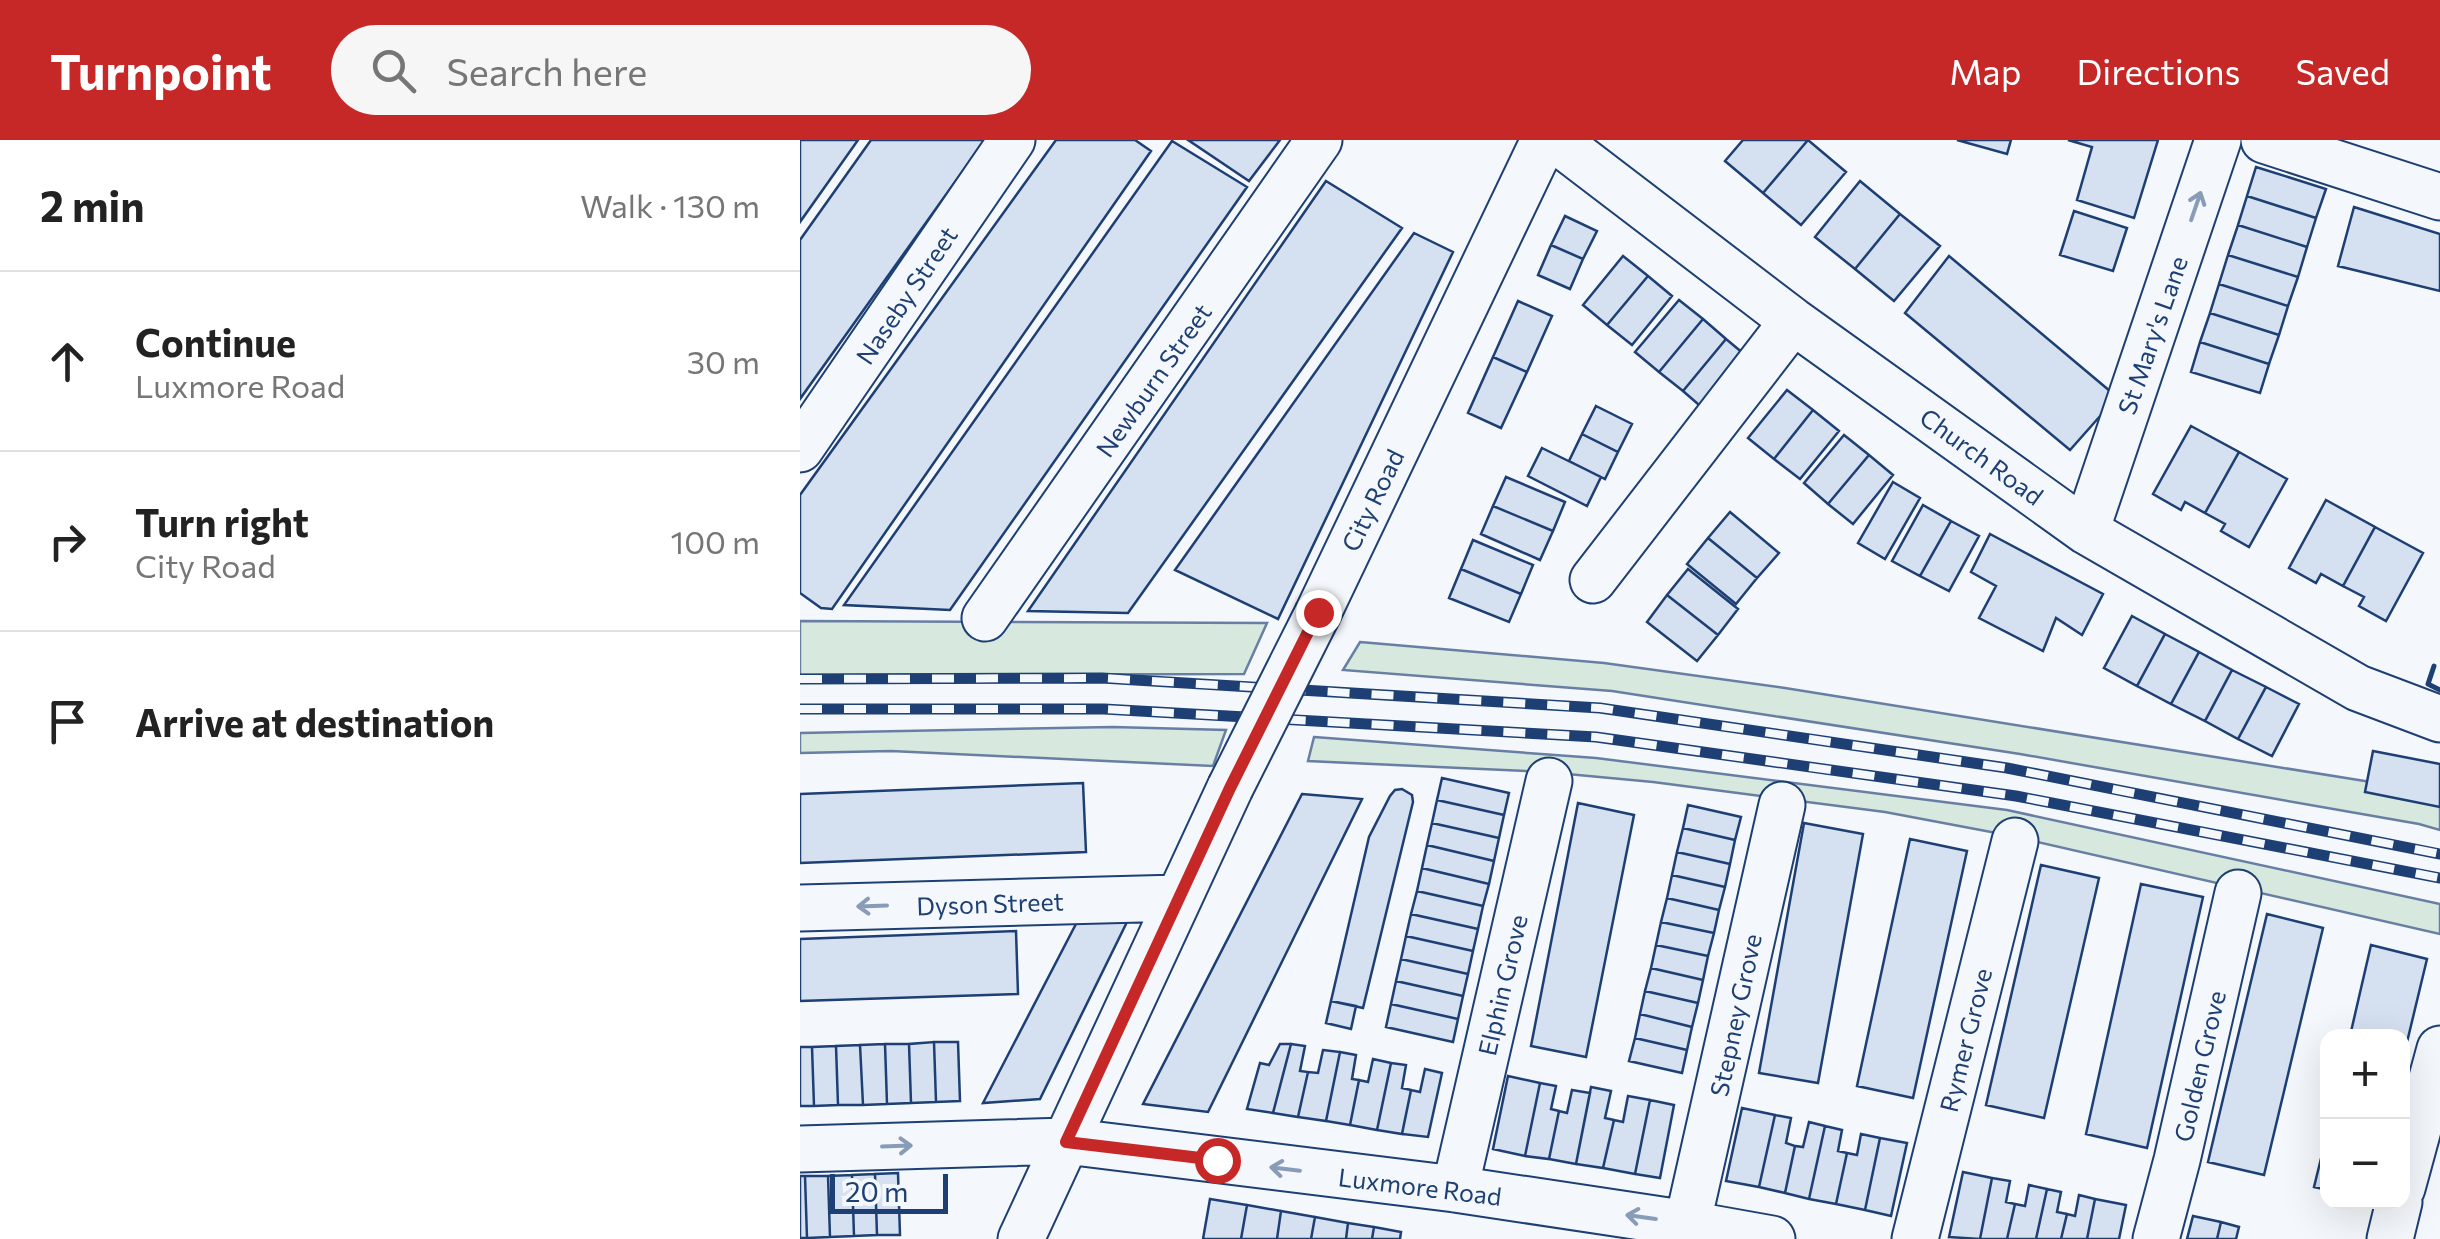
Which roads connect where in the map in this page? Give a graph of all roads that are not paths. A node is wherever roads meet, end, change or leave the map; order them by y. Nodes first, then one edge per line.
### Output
1 (1012, 140) edge
2 (1319, 140) edge
3 (1544, 140) edge
4 (1556, 140) edge
5 (2218, 140) edge
6 (2264, 140) edge
7 (2440, 197) edge
8 (1793, 320) junction
9 (800, 450) edge
10 (2086, 530) junction
11 (1593, 580) dead end
12 (985, 618) dead end
13 (2440, 720) edge
14 (1548, 781) dead end
15 (1782, 805) dead end
16 (2015, 841) dead end
17 (2238, 893) dead end
18 (1179, 898) junction
19 (800, 908) edge
20 (2440, 1049) edge
21 (1066, 1142) junction
22 (800, 1149) edge
23 (2410, 1159) edge
24 (1454, 1189) junction
25 (2397, 1209) edge
26 (1686, 1232) edge
27 (1021, 1239) edge
28 (1772, 1239) edge
29 (1915, 1239) edge
30 (2156, 1239) edge
31 (2390, 1239) edge

1 - 9 street, Naseby Street
2 - 12 street, Newburn Street
3 - 18 street, City Road, bridge
4 - 8 street, Church Road
10 -> 5 street, St Mary's Lane
6 - 7 street
8 - 10 street, Church Road
8 - 11 street
10 - 13 street, Church Road
14 - 24 street, Elphin Grove
15 - 26 street, Stepney Grove
16 - 29 street, Rymer Grove
17 - 30 street, Golden Grove
18 -> 19 street, Dyson Street
18 - 21 street, City Road
20 - 23 street
22 -> 21 street, Luxmore Road
24 -> 21 street, Luxmore Road
21 - 27 street, City Road
26 -> 24 street, Luxmore Road
25 - 31 street
26 - 28 street, Luxmore Road

